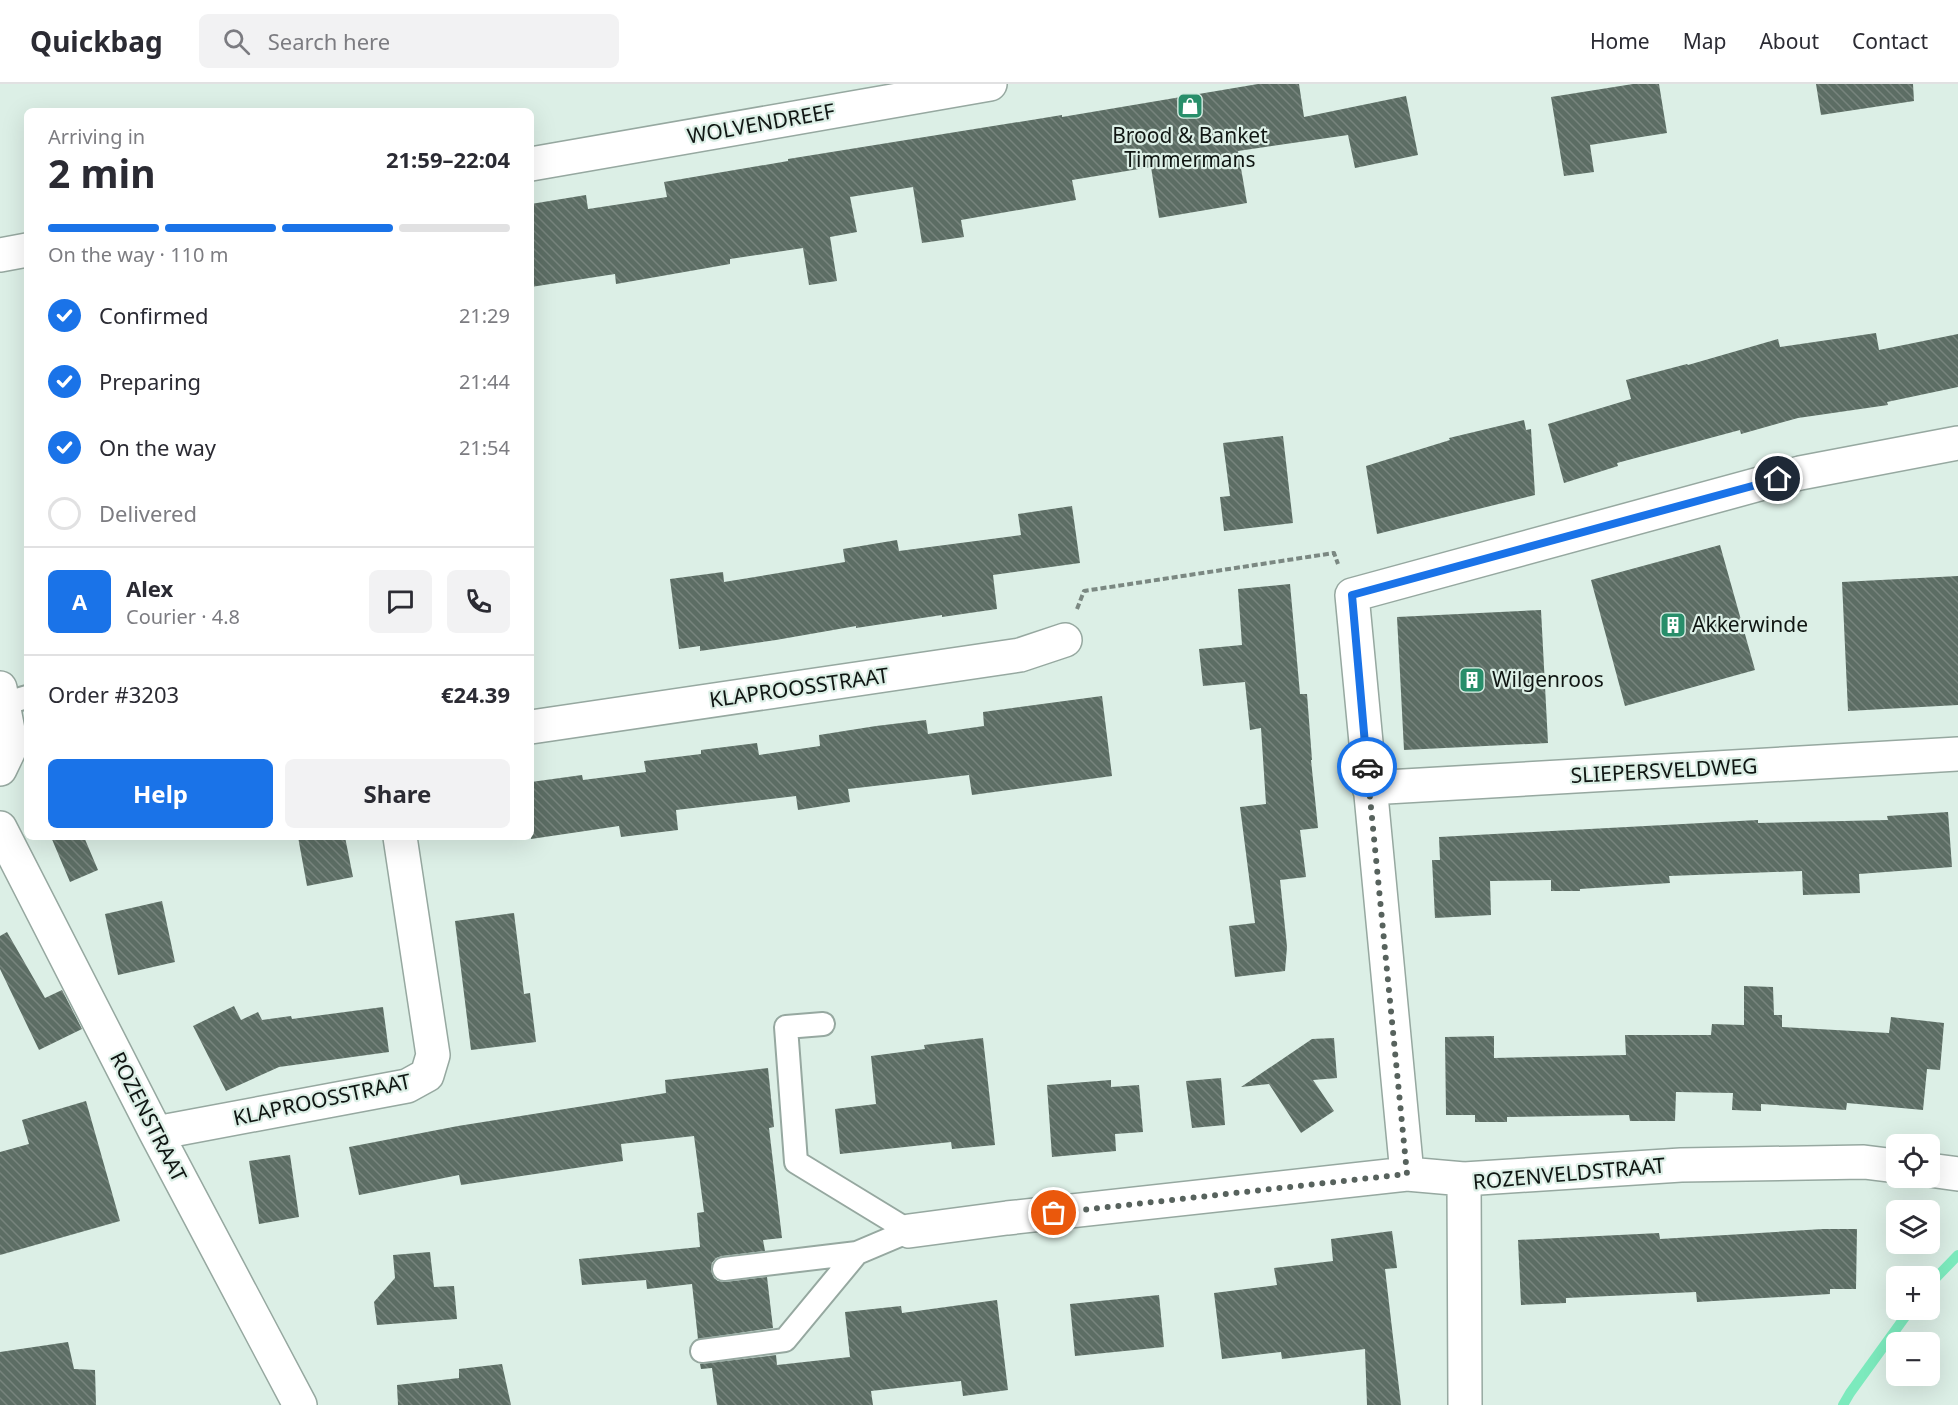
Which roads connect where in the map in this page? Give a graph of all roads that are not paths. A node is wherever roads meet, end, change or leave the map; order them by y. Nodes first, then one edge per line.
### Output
1 (990, 84) edge
2 (534, 163) edge
3 (24, 251) edge
4 (0, 255) edge
5 (1958, 443) edge
6 (1065, 639) road end
7 (10, 696) edge
8 (534, 727) edge
9 (1958, 754) edge
10 (0, 769) edge
11 (1369, 788) junction
12 (0, 828) edge
13 (399, 840) edge
14 (822, 1024) dead end
15 (156, 1133) junction
16 (1886, 1165) edge
17 (1940, 1172) edge
18 (1407, 1174) junction
19 (1958, 1174) edge
20 (1464, 1179) junction
21 (909, 1231) junction
22 (857, 1253) junction
23 (724, 1269) dead end
24 (702, 1351) dead end
25 (300, 1405) edge
26 (1466, 1405) edge

1 - 2 street, WOLVENDREEF
3 - 4 street
5 - 11 street
6 - 8 street, KLAPROOSSTRAAT
7 - 10 street
9 - 11 street, SLIEPERSVELDWEG
11 - 18 street
12 - 15 street, ROZENSTRAAT
13 - 15 street, KLAPROOSSTRAAT
14 - 21 lane
15 - 25 street, ROZENSTRAAT
16 - 20 street, ROZENVELDSTRAAT
17 - 19 street
18 - 20 street
18 - 21 street
20 - 26 street, ROZENVELDSTRAAT
21 - 22 lane
22 - 23 lane
22 - 24 lane

